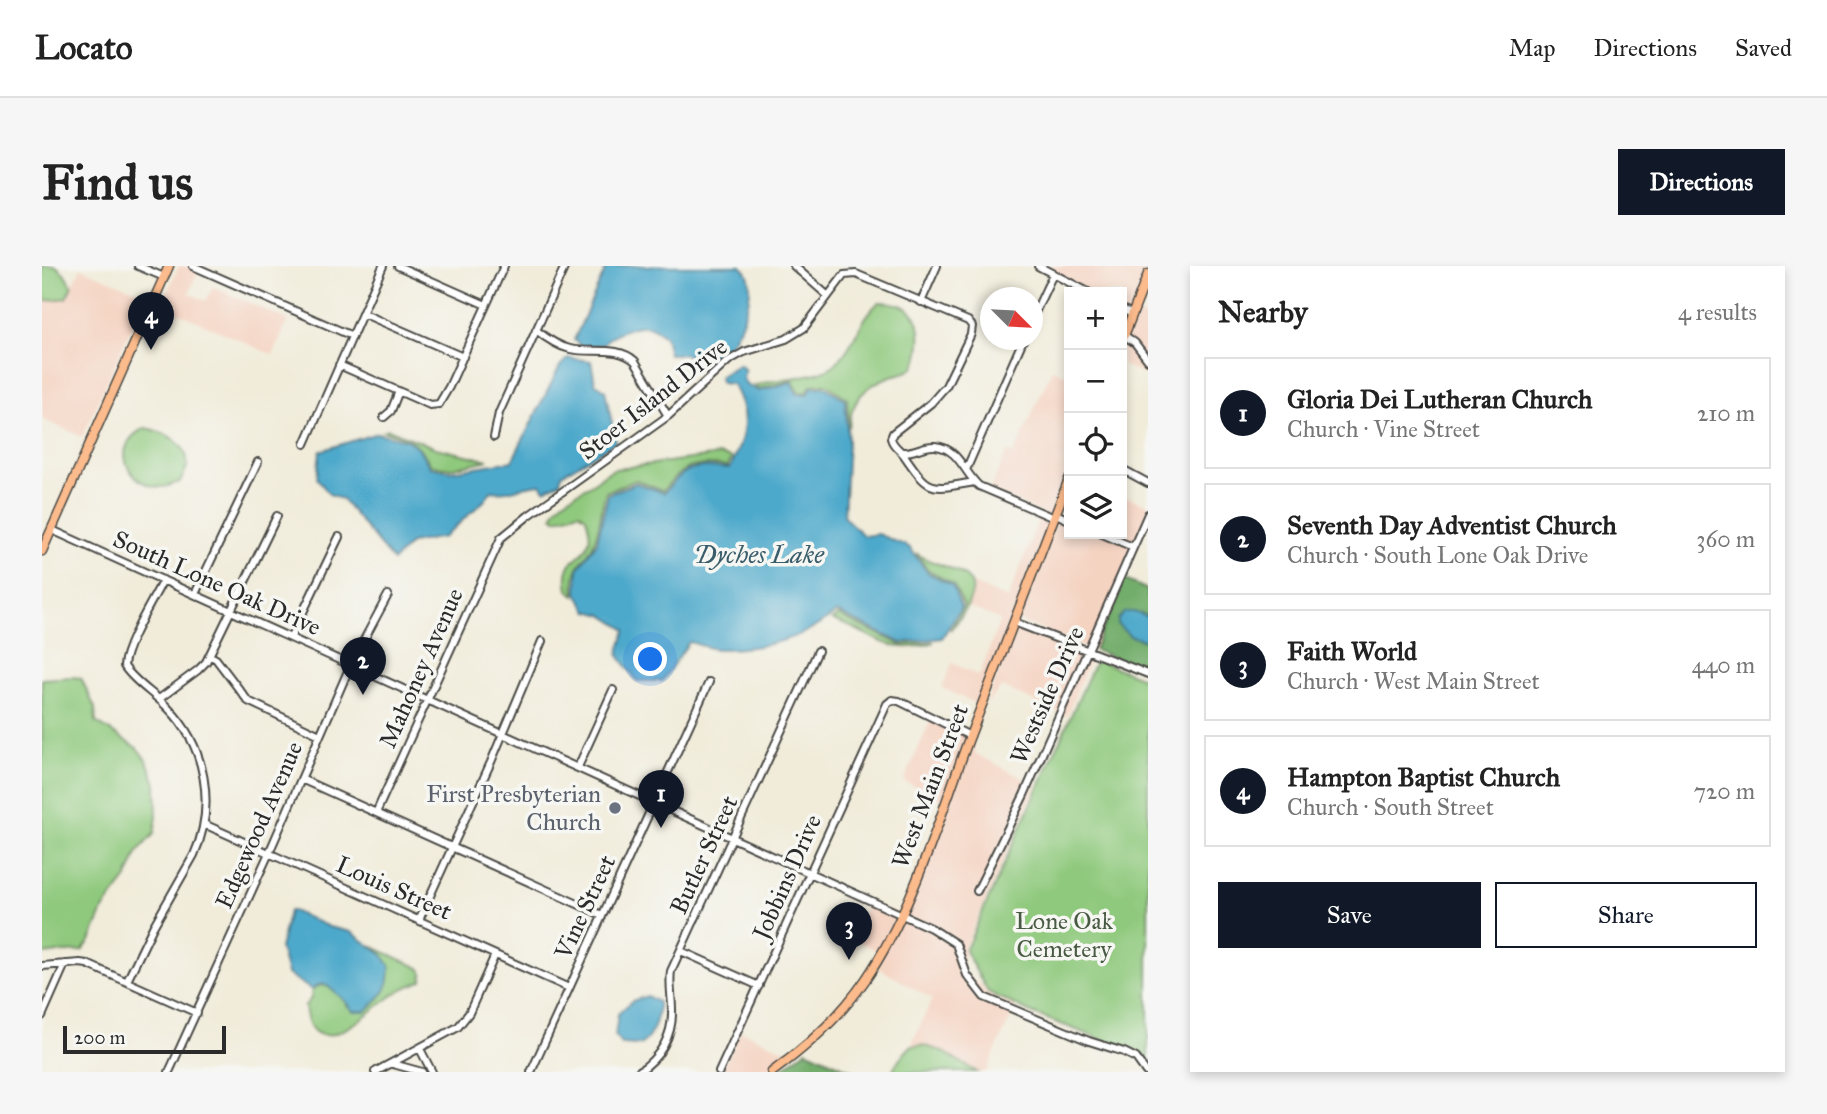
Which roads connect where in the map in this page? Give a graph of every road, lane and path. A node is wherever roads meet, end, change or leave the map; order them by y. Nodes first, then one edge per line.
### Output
1 (138, 266) edge
2 (169, 266) edge
3 (193, 266) edge
4 (383, 266) edge
5 (398, 266) edge
6 (504, 266) edge
7 (565, 266) edge
8 (794, 266) edge
9 (937, 266) edge
10 (1038, 266) edge
11 (149, 268) edge
12 (1053, 274) junction
13 (1148, 274) edge
14 (164, 277) junction
15 (1078, 287) edge
16 (827, 295) junction
17 (1043, 295) edge
18 (921, 302) junction
19 (486, 305) junction
20 (1127, 312) edge
21 (362, 313) junction
22 (1132, 314) junction
23 (1127, 327) edge
24 (536, 330) junction
25 (352, 336) junction
26 (1127, 340) edge
27 (1019, 350) edge
28 (463, 357) junction
29 (1148, 360) edge
30 (339, 365) junction
31 (399, 391) junction
32 (668, 416) junction
33 (384, 417) dead end
34 (494, 437) dead end
35 (305, 444) dead end
36 (902, 452) junction
37 (258, 462) dead end
38 (966, 470) junction
39 (1127, 472) edge
40 (974, 482) junction
41 (1148, 483) edge
42 (1064, 492) edge
43 (1148, 514) edge
44 (277, 516) dead end
45 (1055, 516) junction
46 (1064, 519) edge
47 (52, 530) junction
48 (339, 537) dead end
49 (501, 538) joint
50 (1114, 539) edge
51 (1133, 547) junction
52 (42, 551) edge
53 (163, 580) junction
54 (195, 594) junction
55 (388, 595) dead end
56 (231, 610) junction
57 (1014, 622) junction
58 (291, 637) junction
59 (542, 641) dead end
60 (818, 651) dead end
61 (1087, 651) junction
62 (209, 655) junction
63 (351, 664) junction
64 (1148, 674) edge
65 (709, 682) dead end
66 (613, 690) dead end
67 (159, 699) junction
68 (428, 699) junction
69 (503, 733) junction
70 (320, 735) junction
71 (970, 736) junction
72 (578, 767) junction
73 (301, 779) junction
74 (654, 801) junction
75 (376, 813) junction
76 (204, 824) junction
77 (733, 837) junction
78 (452, 848) junction
79 (269, 853) junction
80 (810, 873) junction
81 (978, 891) dead end
82 (902, 914) junction
83 (602, 915) junction
84 (419, 920) junction
85 (681, 951) junction
86 (495, 955) junction
87 (65, 964) junction
88 (42, 966) edge
89 (127, 981) junction
90 (758, 986) junction
91 (569, 988) junction
92 (197, 1013) junction
93 (42, 1016) edge
94 (420, 1049) junction
95 (392, 1064) junction
96 (169, 1072) edge
97 (375, 1072) edge
98 (422, 1072) edge
99 (432, 1072) edge
100 (531, 1072) edge
101 (638, 1072) edge
102 (719, 1072) edge
103 (772, 1072) edge
104 (1146, 1072) edge

1 - 11 street
2 - 14 main road
3 - 25 street
4 - 21 street
5 - 19 street
6 - 19 street
7 - 24 street
8 - 16 street
9 - 18 street
10 - 12 street
11 - 14 street
12 - 15 street
12 - 17 street
13 - 22 main road
14 - 47 main road
16 - 18 street, Stoer Island Drive
16 - 32 street, Stoer Island Drive
18 - 36 street
19 - 28 street
20 - 22 street
21 - 25 street
21 - 28 street
22 - 23 main road
24 - 32 street
24 - 34 street
25 - 30 street
26 - 29 street
27 - 38 street
28 - 31 street
30 - 31 street
30 - 35 street
31 - 33 street
32 - 49 street, Stoer Island Drive
36 - 38 street
36 - 40 street
37 - 54 street
38 - 40 street
39 - 41 street
40 - 45 street
42 - 45 main road, West Main Street
43 - 51 street, Westside Drive
44 - 56 street
45 - 46 street
45 - 57 main road, West Main Street
47 - 52 main road
47 - 53 street, South Lone Oak Drive
48 - 58 street
49 - 68 street, Mahoney Avenue
50 - 51 street
51 - 61 street, Westside Drive
53 - 54 street, South Lone Oak Drive
53 - 67 street
54 - 56 street, South Lone Oak Drive
55 - 63 street, Edgewood Avenue
56 - 58 street, South Lone Oak Drive
56 - 62 street
57 - 61 street
57 - 71 main road, West Main Street
58 - 63 street, South Lone Oak Drive
59 - 69 street
60 - 77 street, Butler Street
61 - 64 street
61 - 81 street, Westside Drive
62 - 67 street
62 - 70 street
63 - 68 street, South Lone Oak Drive
63 - 70 street, Edgewood Avenue
65 - 74 street, Vine Street
66 - 72 street
67 - 76 street
68 - 69 street, South Lone Oak Drive
68 - 75 street, Mahoney Avenue
69 - 72 street, South Lone Oak Drive
69 - 78 street
70 - 73 street, Edgewood Avenue
71 - 80 street, Jobbins Drive
71 - 82 main road, West Main Street
72 - 74 street, South Lone Oak Drive
73 - 75 street
73 - 79 street, Edgewood Avenue
74 - 77 street, South Lone Oak Drive
74 - 83 street, Vine Street
75 - 78 street
76 - 79 street, Louis Street
76 - 89 street
77 - 80 street, South Lone Oak Drive
77 - 85 street, Butler Street
78 - 83 street
78 - 84 street
79 - 84 street, Louis Street
79 - 92 street, Edgewood Avenue
80 - 82 street, South Lone Oak Drive
80 - 90 street, Jobbins Drive
82 - 103 main road, West Main Street
82 - 104 street, South Lone Oak Drive
83 - 91 street, Vine Street
84 - 86 street, Louis Street
85 - 90 street
85 - 101 street, Butler Street
86 - 91 street, Louis Street
86 - 94 street
87 - 88 street
87 - 89 street
87 - 93 street
89 - 92 street
90 - 102 street, Jobbins Drive
91 - 100 street, Vine Street
92 - 96 street, Edgewood Avenue
94 - 95 street
94 - 99 street
95 - 97 street
95 - 98 street

